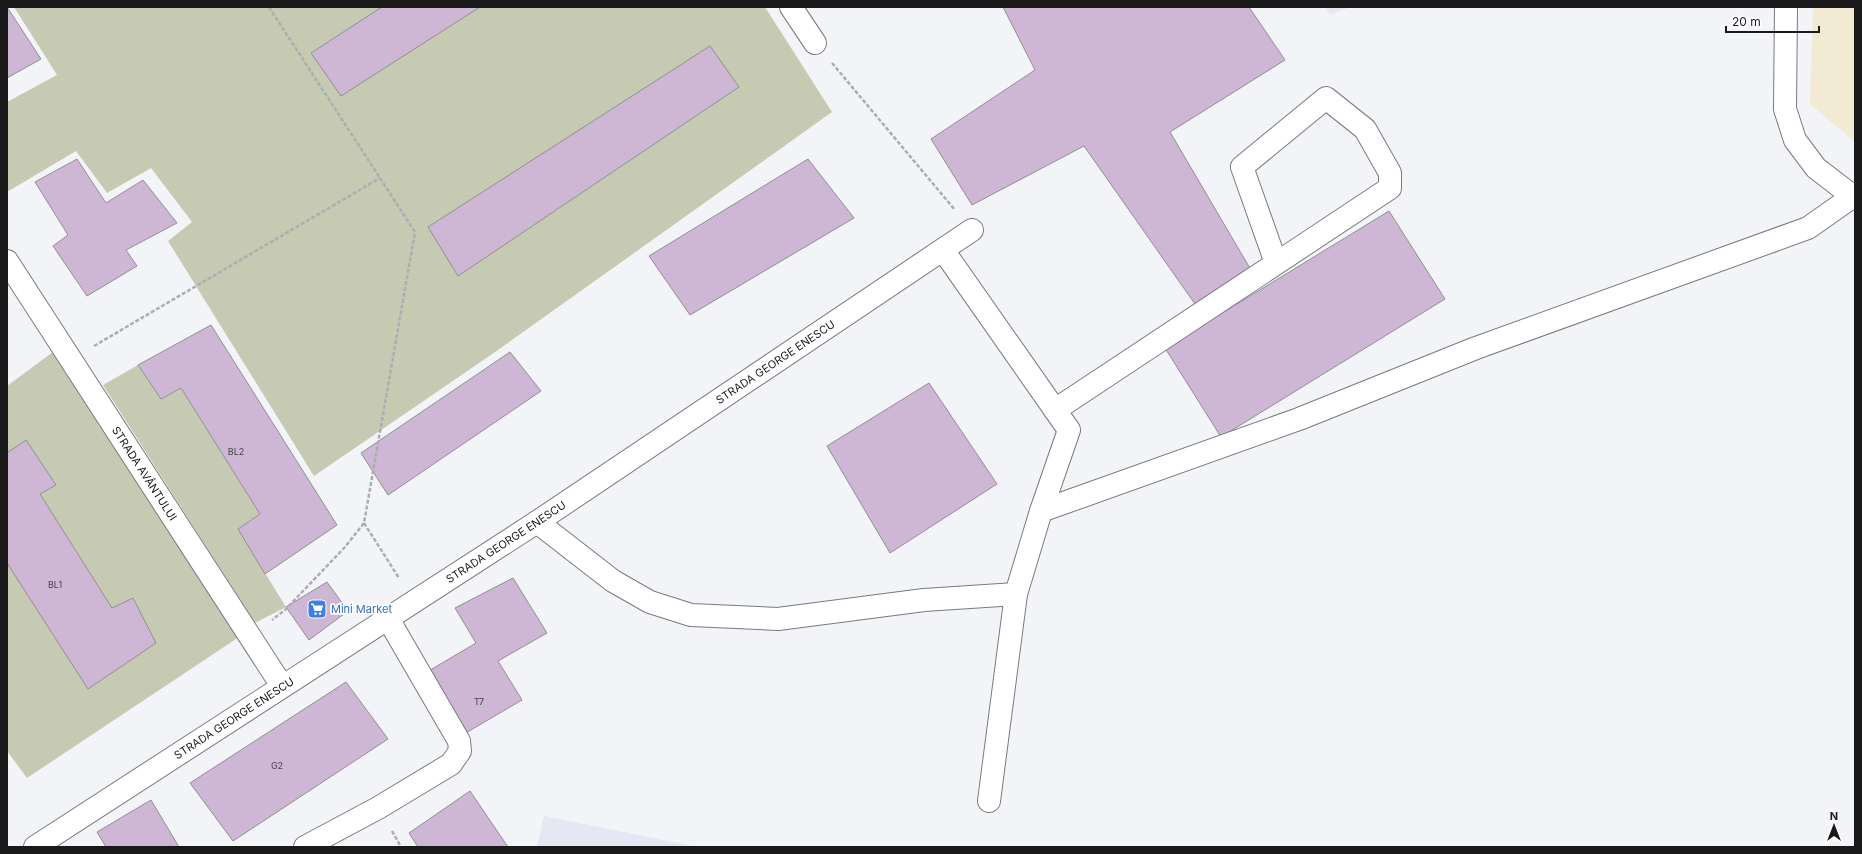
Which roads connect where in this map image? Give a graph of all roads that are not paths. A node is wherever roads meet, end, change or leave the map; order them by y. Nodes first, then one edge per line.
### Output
1 (791, 7) edge
2 (1786, 7) edge
3 (815, 43) road end
4 (1853, 197) edge
5 (972, 230) road end
6 (942, 250) junction
7 (7, 261) edge
8 (1276, 263) junction
9 (1055, 410) junction
10 (1041, 511) junction
11 (537, 522) junction
12 (1016, 594) junction
13 (387, 617) junction
14 (282, 686) junction
15 (989, 801) dead end
16 (36, 847) edge
17 (305, 847) edge

1 - 3 street
2 - 4 street
4 - 10 street
5 - 6 street, STRADA GEORGE ENESCU
6 - 9 street
6 - 11 street, STRADA GEORGE ENESCU
7 - 14 street, STRADA AVÂNTULUI
8 - 8 street
8 - 9 street
9 - 10 street
10 - 12 street
11 - 12 street
11 - 13 street, STRADA GEORGE ENESCU
12 - 15 street
13 - 14 street, STRADA GEORGE ENESCU
13 - 17 street
14 - 16 street, STRADA GEORGE ENESCU

